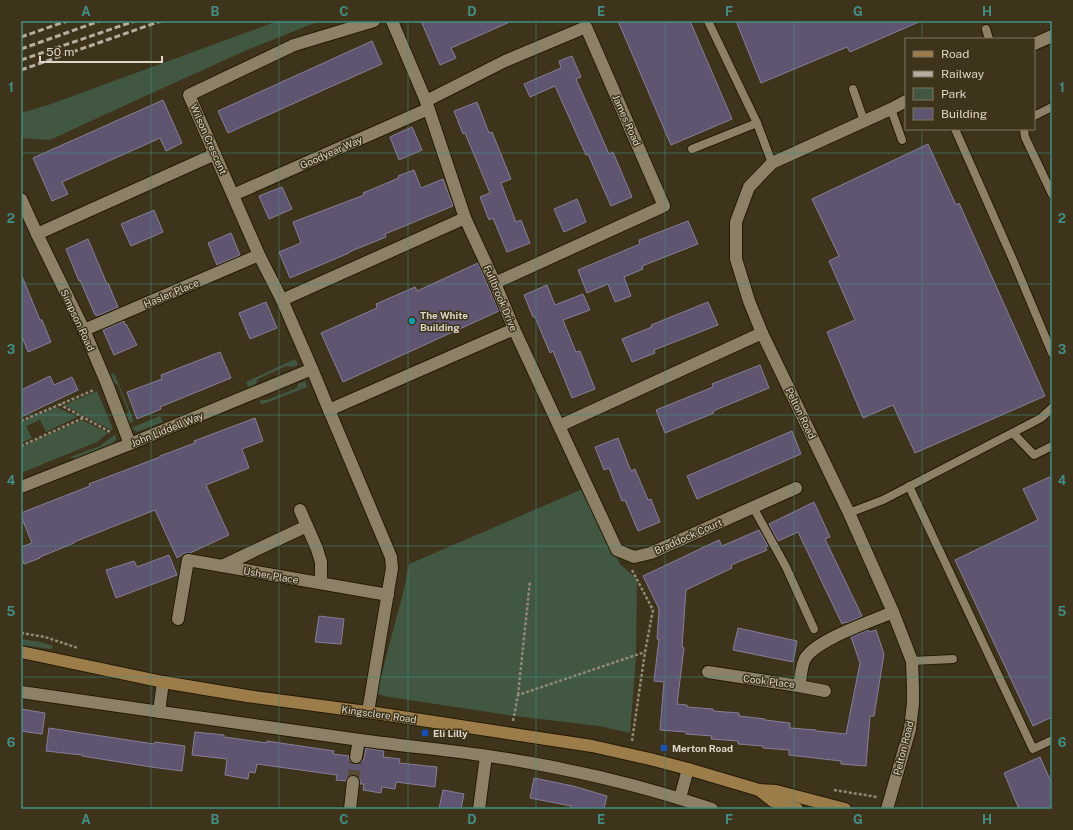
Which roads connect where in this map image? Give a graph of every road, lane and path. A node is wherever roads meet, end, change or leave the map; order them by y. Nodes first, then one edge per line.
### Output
1 (374, 21) edge
2 (392, 21) edge
3 (708, 21) edge
4 (585, 24) edge
5 (986, 28) dead end
6 (1052, 36) edge
7 (989, 38) edge
8 (1035, 44) edge
9 (853, 89) dead end
10 (905, 102) edge
11 (427, 105) junction
12 (1052, 107) edge
13 (891, 109) junction
14 (1035, 116) edge
15 (864, 120) junction
16 (757, 123) junction
17 (955, 130) edge
18 (1024, 130) edge
19 (902, 140) dead end
20 (692, 149) dead end
21 (215, 154) junction
22 (772, 163) junction
23 (1052, 194) edge
24 (233, 195) junction
25 (21, 198) edge
26 (465, 218) junction
27 (37, 234) junction
28 (259, 255) junction
29 (495, 283) junction
30 (282, 300) junction
31 (514, 329) junction
32 (84, 330) junction
33 (762, 333) junction
34 (1052, 352) edge
35 (312, 369) junction
36 (107, 384) junction
37 (59, 404) junction
38 (1052, 408) edge
39 (329, 410) junction
40 (82, 418) junction
41 (21, 421) edge
42 (559, 426) junction
43 (1013, 433) junction
44 (112, 434) dead end
45 (130, 444) junction
46 (21, 446) edge
47 (1052, 446) edge
48 (909, 486) junction
49 (21, 487) edge
50 (796, 488) dead end
51 (754, 507) junction
52 (300, 510) dead end
53 (849, 513) junction
54 (307, 526) junction
55 (621, 551) junction
56 (222, 566) junction
57 (530, 581) dead end
58 (320, 583) junction
59 (388, 595) junction
60 (893, 612) junction
61 (178, 619) dead end
62 (814, 629) dead end
63 (21, 633) edge
64 (78, 648) dead end
65 (21, 652) edge
66 (645, 652) junction
67 (953, 659) dead end
68 (912, 661) junction
69 (708, 672) dead end
70 (163, 682) junction
71 (799, 686) junction
72 (825, 691) dead end
73 (21, 692) edge
74 (518, 695) junction
75 (159, 712) junction
76 (368, 712) junction
77 (513, 721) dead end
78 (359, 740) junction
79 (1052, 740) edge
80 (632, 741) dead end
81 (486, 756) junction
82 (356, 757) tunnel mouth
83 (688, 769) junction
84 (353, 782) tunnel mouth
85 (759, 790) junction
86 (680, 798) junction
87 (350, 809) edge
88 (479, 809) edge
89 (712, 809) edge
90 (797, 809) edge
91 (845, 809) edge
92 (887, 809) edge

1 - 21 street, Wilson Crescent
2 - 11 street
3 - 16 lane
4 - 11 street, James Road
4 - 29 street, James Road
5 - 7 lane
6 - 8 street
9 - 15 lane
10 - 13 street, Pelton Road
11 - 24 street, Goodyear Way
11 - 26 street
12 - 14 lane
13 - 15 street, Pelton Road
13 - 19 lane
15 - 22 street, Pelton Road
16 - 20 lane
16 - 22 lane
17 - 34 lane
18 - 23 lane
21 - 24 street, Wilson Crescent
21 - 27 street
22 - 33 street, Pelton Road
24 - 28 street, Wilson Crescent
25 - 27 street, Simpson Road
26 - 29 street, Fullbrook Drive
26 - 30 street
27 - 32 street, Simpson Road
28 - 30 street, Wilson Crescent
28 - 32 street, Hasler Place
29 - 31 street, Fullbrook Drive
30 - 35 street
31 - 39 street
31 - 42 street, Fullbrook Drive
32 - 36 street, Simpson Road
33 - 42 street
33 - 53 street, Pelton Road
35 - 39 street
35 - 45 street, John Liddell Way
36 - 37 path
36 - 45 street, Simpson Road
37 - 40 path
37 - 41 path
38 - 43 lane
39 - 59 street
40 - 44 path
40 - 46 path
42 - 55 street
43 - 47 lane
43 - 48 lane
45 - 49 street, John Liddell Way
48 - 53 lane
48 - 79 lane
50 - 51 street, Braddock Court
51 - 55 street, Braddock Court
51 - 62 lane
52 - 54 street
53 - 60 street, Pelton Road
54 - 56 street, Usher Place
54 - 58 street
55 - 66 path
56 - 58 street, Usher Place
56 - 61 street, Usher Place
57 - 74 path
58 - 59 street, Usher Place
59 - 76 street
60 - 68 street, Pelton Road
60 - 71 street, Cook Place
63 - 64 path
65 - 70 street, Kingsclere Road
66 - 74 path
66 - 80 path
67 - 68 lane
68 - 92 street, Pelton Road
69 - 71 street, Cook Place
70 - 75 street
70 - 76 street, Kingsclere Road
71 - 72 street
73 - 75 street
74 - 77 path
75 - 78 street
76 - 83 street, Kingsclere Road
78 - 81 street
78 - 82 street
81 - 86 street
81 - 88 street
83 - 85 street, Kingsclere Road
83 - 86 street
84 - 87 street
85 - 90 street, Kingsclere Road
85 - 91 street, Kingsclere Road
86 - 89 street

